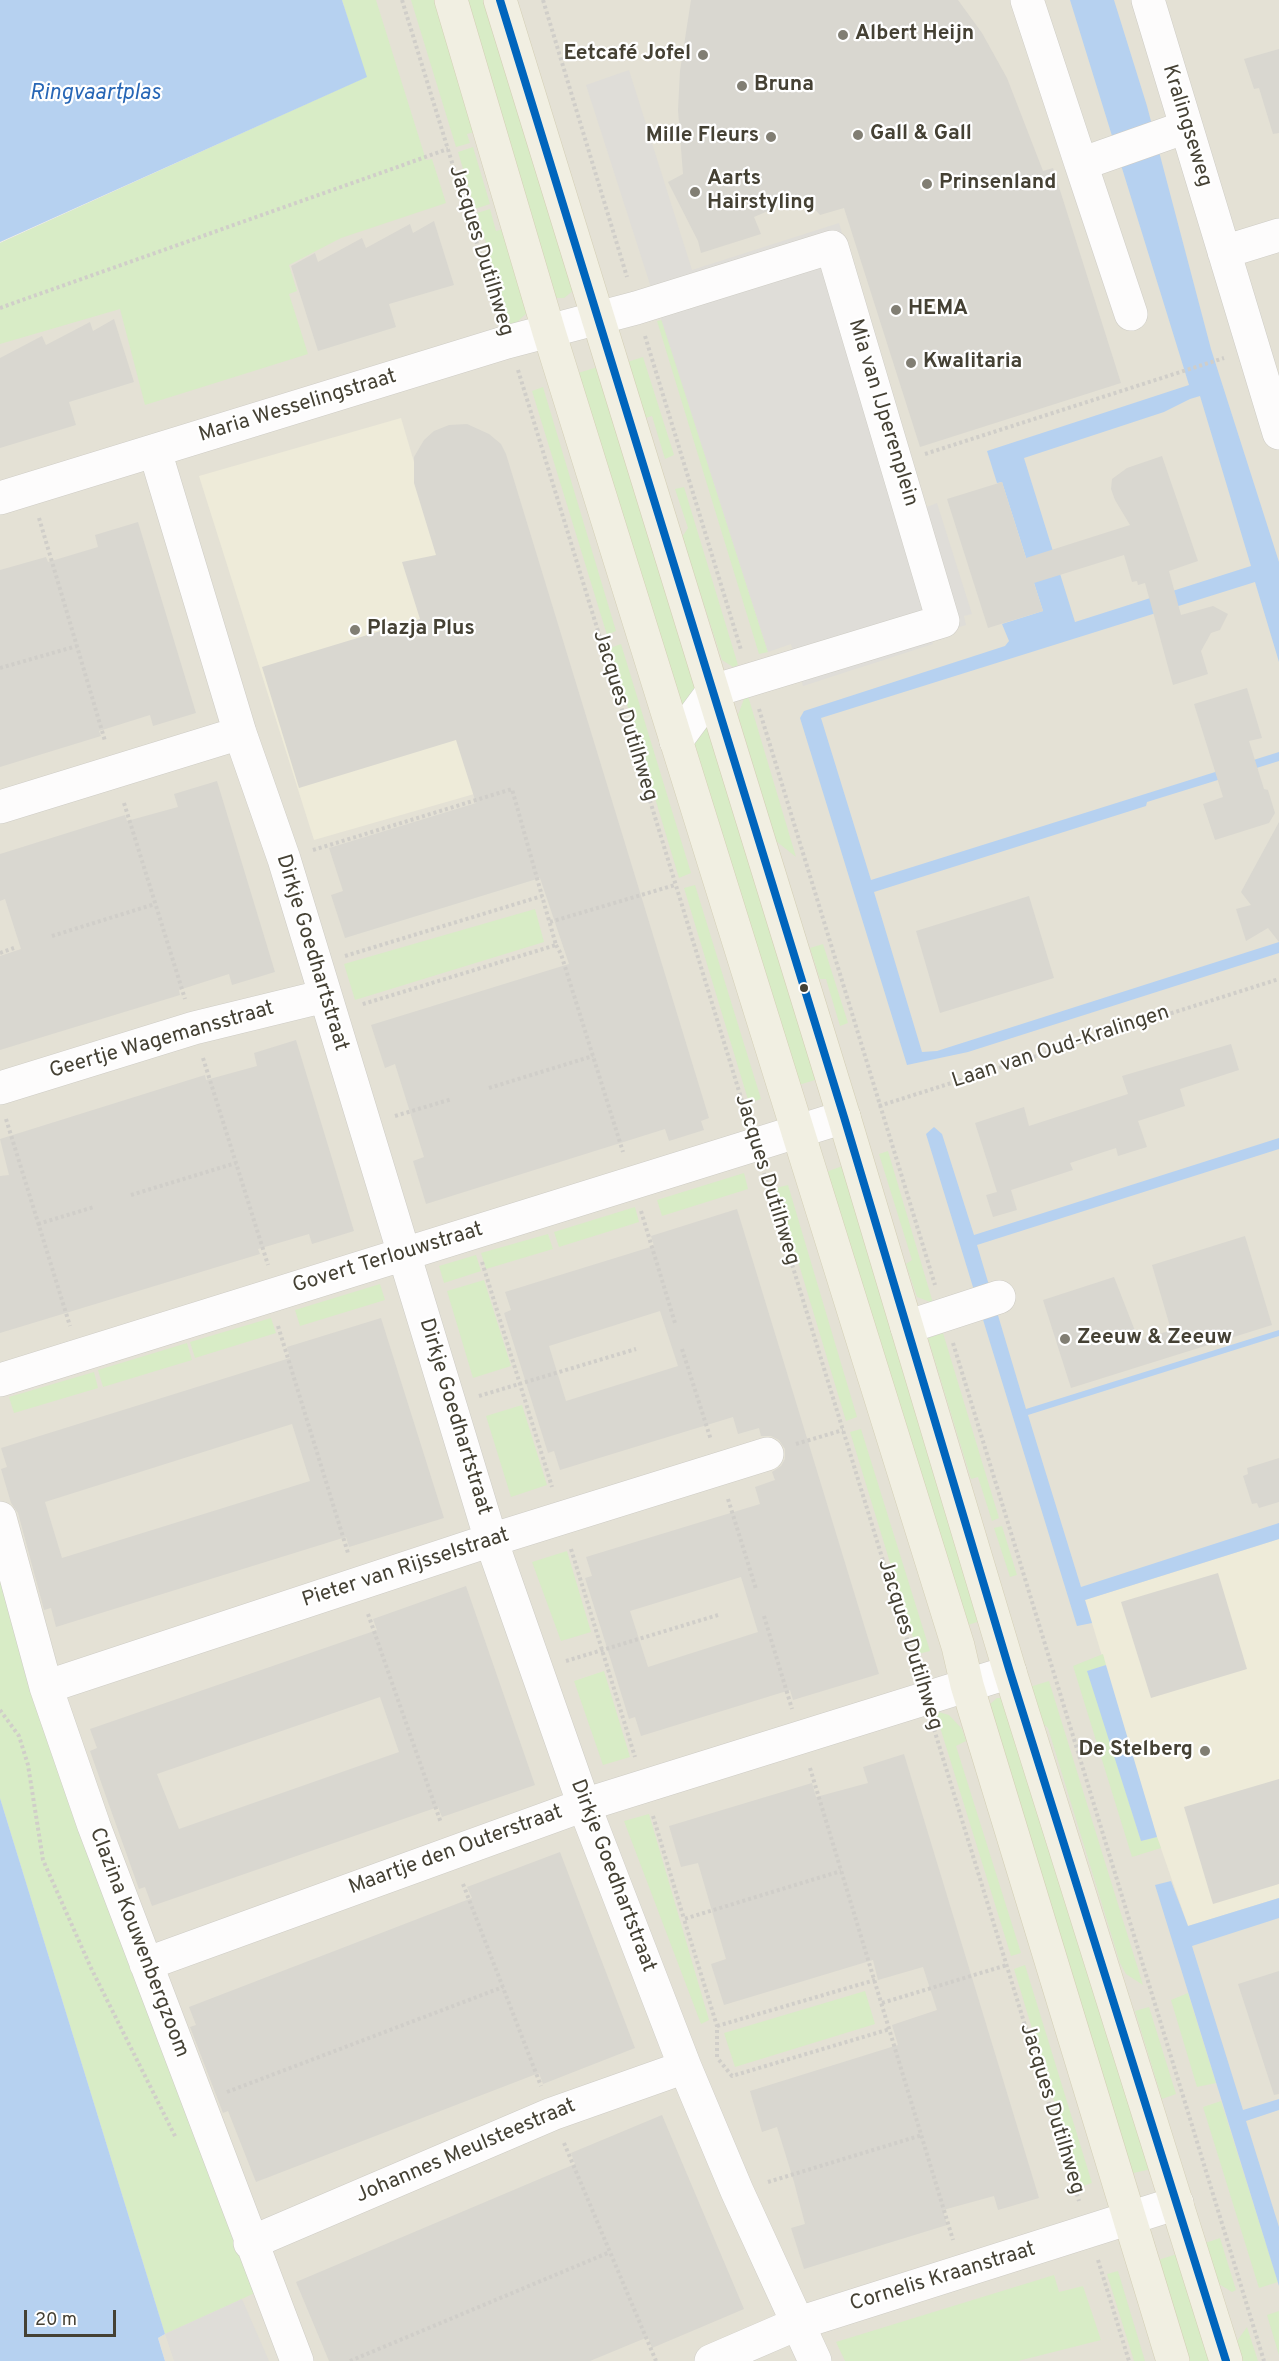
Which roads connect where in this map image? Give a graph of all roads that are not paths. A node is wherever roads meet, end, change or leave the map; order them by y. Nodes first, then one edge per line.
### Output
1 (451, 0) edge
2 (500, 0) edge
3 (1027, 0) edge
4 (1148, 0) edge
5 (1173, 132) junction
6 (1081, 164) junction
7 (1279, 235) edge
8 (1224, 252) junction
9 (1131, 314) dead end
10 (598, 318) junction
11 (549, 332) junction
12 (1279, 433) edge
13 (155, 451) junction
14 (15, 493) edge
15 (713, 691) junction
16 (240, 733) junction
17 (676, 741) junction
18 (0, 807) edge
19 (327, 1005) junction
20 (2, 1100) edge
21 (844, 1117) junction
22 (796, 1132) junction
23 (404, 1254) junction
24 (972, 1306) road end
25 (907, 1327) junction
26 (0, 1380) edge
27 (767, 1454) road end
28 (0, 1518) edge
29 (491, 1540) junction
30 (1010, 1671) junction
31 (967, 1685) junction
32 (46, 1688) junction
33 (584, 1804) junction
34 (146, 1964) junction
35 (685, 2067) junction
36 (1177, 2204) junction
37 (1129, 2220) junction
38 (250, 2243) junction
39 (799, 2323) junction
40 (297, 2361) edge
41 (711, 2361) edge
42 (816, 2361) edge
43 (1173, 2361) edge
44 (1226, 2361) edge

1 - 11 main road, Jacques Dutilhweg
2 - 10 main road
3 - 6 street
4 - 5 street, Kralingseweg
5 - 6 street
5 - 8 street, Kralingseweg
6 - 9 street
7 - 8 street
8 - 12 street, Kralingseweg
10 - 11 street, Maria Wesselingstraat
10 - 15 main road
10 - 15 street, Mia van IJperenplein
11 - 13 street, Maria Wesselingstraat
11 - 17 main road, Jacques Dutilhweg
13 - 14 street, Maria Wesselingstraat
13 - 16 street, Dirkje Goedhartstraat
15 - 17 street
15 - 21 main road
16 - 18 street
16 - 19 street, Dirkje Goedhartstraat
17 - 22 main road, Jacques Dutilhweg
19 - 20 street, Geertje Wagemansstraat
19 - 23 street, Dirkje Goedhartstraat
21 - 22 street, Govert Terlouwstraat
21 - 25 main road
22 - 23 street, Govert Terlouwstraat
22 - 31 main road, Jacques Dutilhweg
23 - 26 street, Govert Terlouwstraat
23 - 29 street, Dirkje Goedhartstraat
24 - 25 street
25 - 30 main road
27 - 29 street, Pieter van Rijsselstraat
28 - 32 street, Clazina Kouwenbergzoom
29 - 32 street, Pieter van Rijsselstraat
29 - 33 street, Dirkje Goedhartstraat
30 - 31 street, Maartje den Outerstraat
30 - 36 main road
31 - 33 street, Maartje den Outerstraat
31 - 37 main road, Jacques Dutilhweg
32 - 34 street, Clazina Kouwenbergzoom
33 - 34 street, Maartje den Outerstraat
33 - 35 street, Dirkje Goedhartstraat
34 - 38 street, Clazina Kouwenbergzoom
35 - 38 street, Johannes Meulsteestraat
35 - 39 street, Dirkje Goedhartstraat
36 - 37 street, Cornelis Kraanstraat
36 - 44 main road
37 - 39 street, Cornelis Kraanstraat
37 - 43 main road, Jacques Dutilhweg
38 - 40 street, Clazina Kouwenbergzoom
39 - 41 street, Cornelis Kraanstraat
39 - 42 street, Dirkje Goedhartstraat

